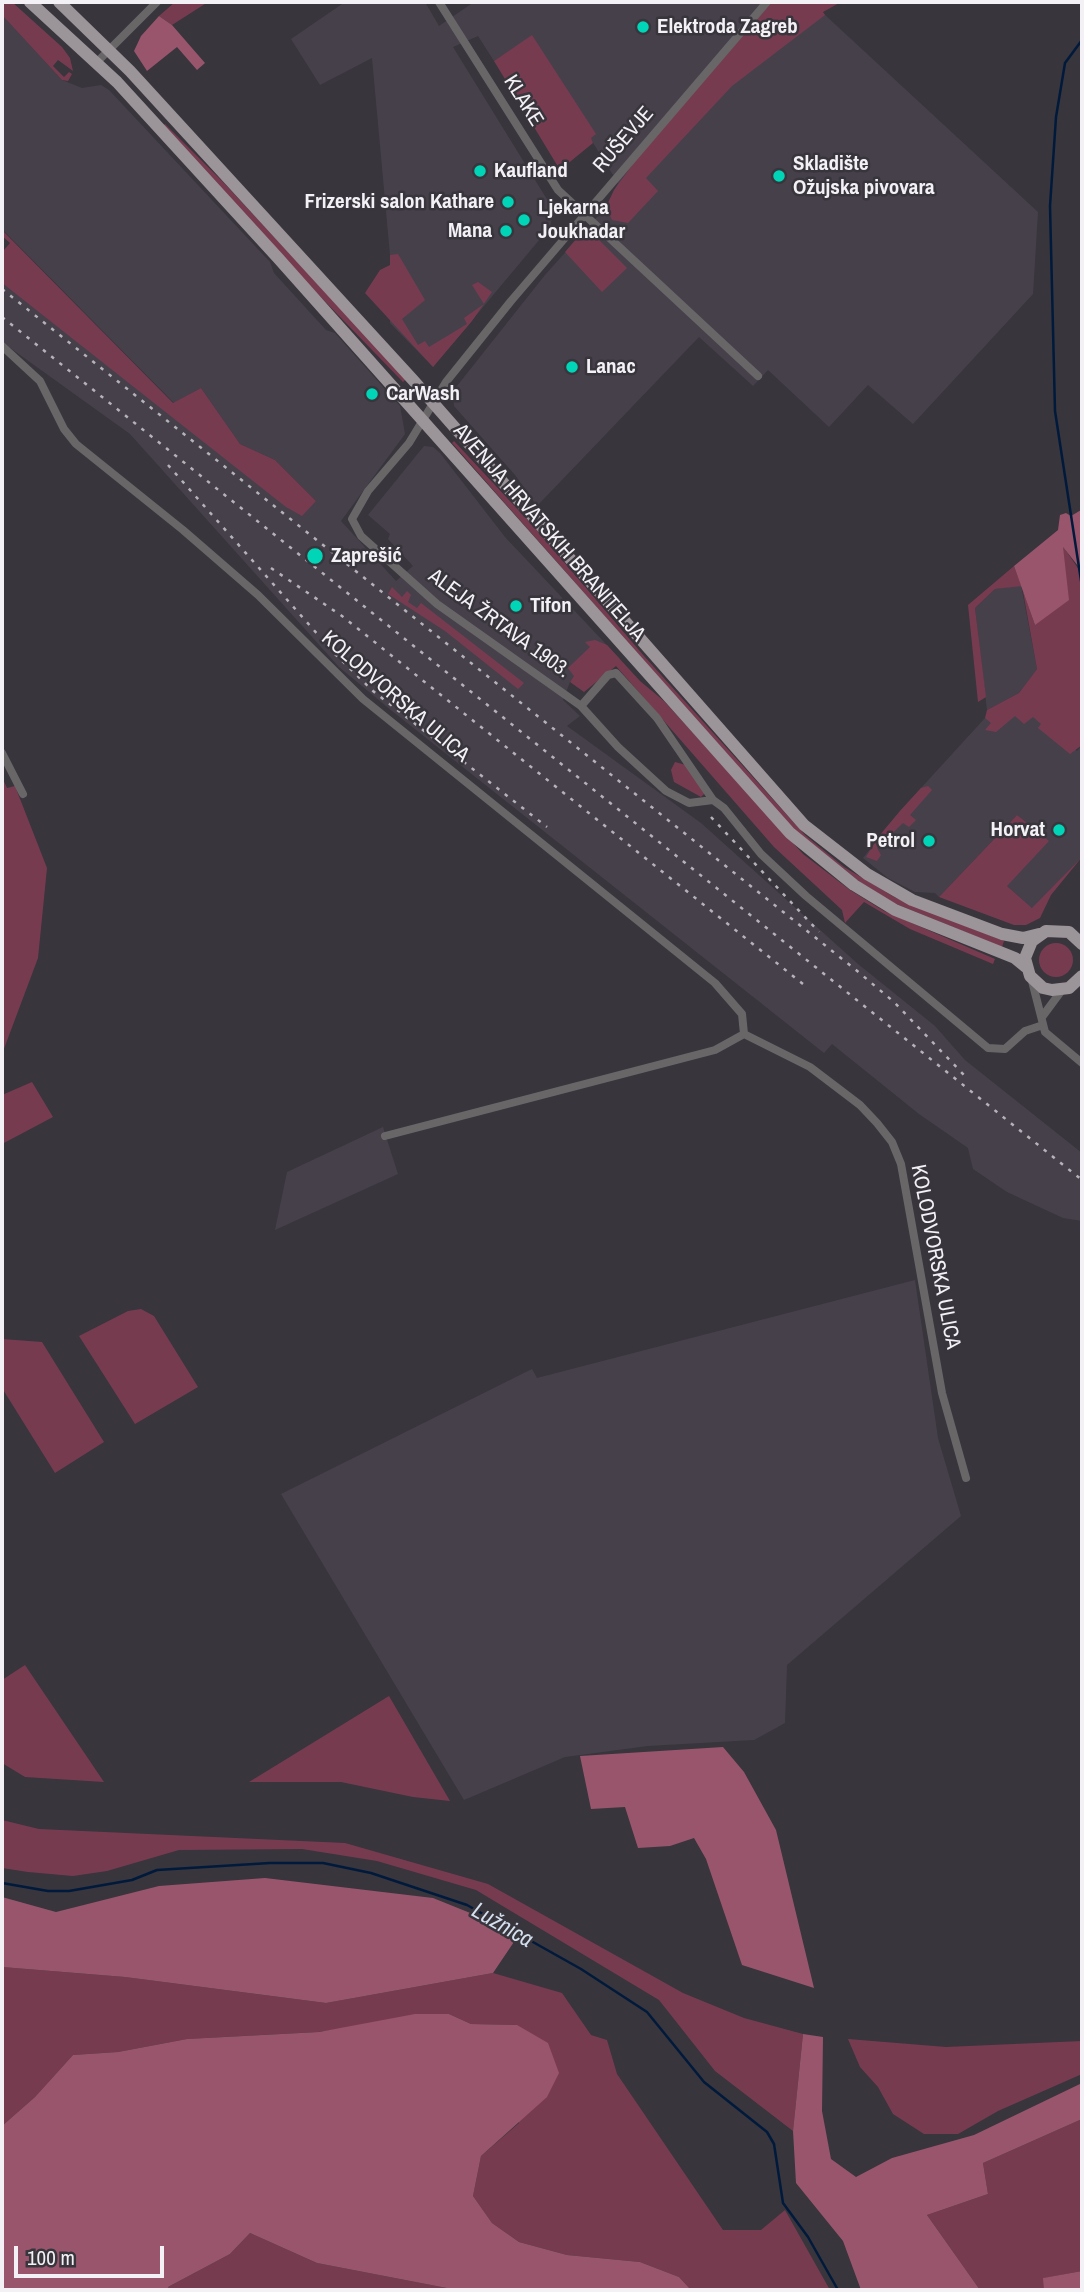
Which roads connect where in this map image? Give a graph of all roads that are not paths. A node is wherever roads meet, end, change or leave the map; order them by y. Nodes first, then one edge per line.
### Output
1 (30, 2) edge
2 (59, 2) edge
3 (157, 2) edge
4 (439, 2) edge
5 (767, 2) edge
6 (108, 49) junction
7 (96, 62) junction
8 (584, 213) junction
9 (2, 346) edge
10 (758, 376) dead end
11 (432, 402) junction
12 (424, 418) junction
13 (581, 706) junction
14 (2, 753) edge
15 (23, 794) dead end
16 (713, 800) junction
17 (1039, 934) junction
18 (1082, 944) edge
19 (1028, 971) junction
20 (1080, 981) edge
21 (1062, 990) junction
22 (1042, 1021) junction
23 (744, 1034) junction
24 (1082, 1063) edge
25 (385, 1136) dead end
26 (966, 1478) dead end

1 - 7 main road, AVENIJA HRVATSKIH BRANITELJA
2 - 6 main road, AVENIJA HRVATSKIH BRANITELJA
3 - 6 street
4 - 8 street, KLAKE
5 - 8 street, RUŠEVJE
6 - 7 street
6 - 11 main road, AVENIJA HRVATSKIH BRANITELJA
7 - 12 main road, AVENIJA HRVATSKIH BRANITELJA
8 - 10 street, KLAKE
8 - 11 street, RUŠEVJE
9 - 23 street, KOLODVORSKA ULICA
11 - 12 street, ALEJA ŽRTAVA 1903.
11 - 17 main road, AVENIJA HRVATSKIH BRANITELJA
12 - 13 street, ALEJA ŽRTAVA 1903.
12 - 19 main road, AVENIJA HRVATSKIH BRANITELJA
13 - 16 street, ALEJA ŽRTAVA 1903.
13 - 16 street
14 - 15 street
16 - 22 street
17 - 18 main road, AVENIJA HRVATSKIH BRANITELJA
17 - 19 main road
19 - 21 main road, AVENIJA HRVATSKIH BRANITELJA
19 - 22 street
20 - 21 main road
21 - 22 street
22 - 24 street
23 - 25 street
23 - 26 street, KOLODVORSKA ULICA

